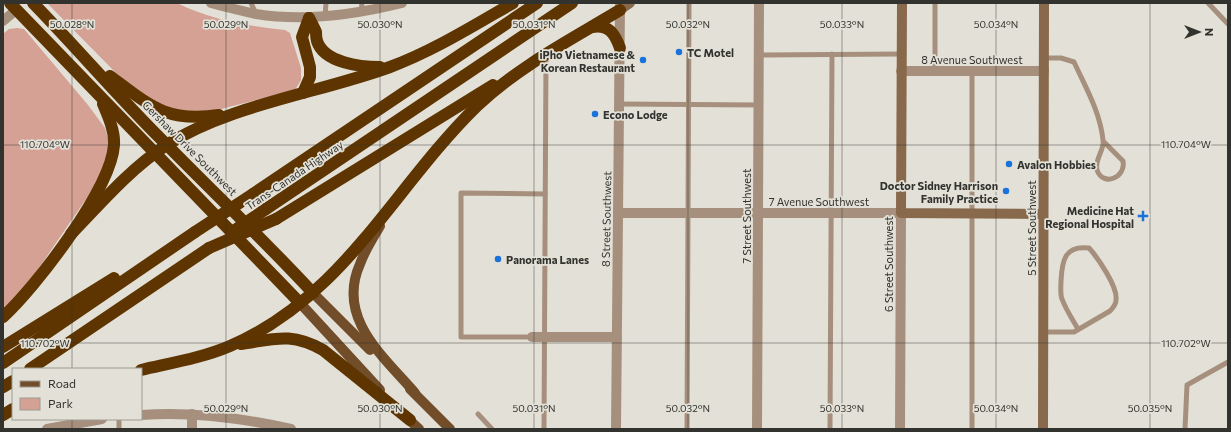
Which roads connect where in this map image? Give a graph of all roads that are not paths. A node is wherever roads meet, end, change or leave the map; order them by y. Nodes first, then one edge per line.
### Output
1 (33, 3) edge
2 (211, 3) edge
3 (251, 3) edge
4 (326, 3) edge
5 (402, 3) edge
6 (513, 3) edge
7 (537, 3) edge
8 (572, 3) edge
9 (689, 3) edge
10 (759, 3) edge
11 (902, 3) edge
12 (935, 3) edge
13 (1044, 3) edge
14 (1208, 3) edge
15 (624, 5) edge
16 (13, 6) edge
17 (374, 6) edge
18 (362, 8) edge
19 (256, 14) junction
20 (325, 17) junction
21 (309, 18) junction
22 (3, 21) edge
23 (1228, 24) edge
24 (591, 28) junction
25 (620, 48) junction
26 (546, 54) junction
27 (832, 54) junction
28 (901, 54) junction
29 (759, 55) junction
30 (86, 58) junction
31 (1044, 58) junction
32 (389, 67) junction
33 (901, 71) junction
34 (935, 71) junction
35 (972, 71) junction
36 (1044, 71) junction
37 (516, 74) junction
38 (304, 93) junction
39 (101, 99) junction
40 (620, 104) junction
41 (688, 105) junction
42 (759, 105) junction
43 (242, 112) junction
44 (1104, 142) junction
45 (166, 145) junction
46 (155, 153) junction
47 (545, 194) junction
48 (388, 213) junction
49 (618, 213) junction
50 (688, 213) junction
51 (758, 213) junction
52 (831, 213) junction
53 (901, 214) junction
54 (972, 214) junction
55 (1043, 214) junction
56 (195, 232) junction
57 (71, 234) junction
58 (210, 248) junction
59 (313, 293) junction
60 (300, 304) junction
61 (3, 318) edge
62 (1078, 329) junction
63 (1042, 332) junction
64 (532, 337) joint
65 (544, 337) junction
66 (617, 337) junction
67 (230, 346) junction
68 (3, 347) edge
69 (1228, 362) edge
70 (3, 363) edge
71 (31, 368) edge
72 (142, 370) edge
73 (12, 381) edge
74 (3, 387) edge
75 (415, 394) junction
76 (12, 410) edge
77 (192, 414) junction
78 (478, 414) dead end
79 (3, 415) edge
80 (142, 415) edge
81 (97, 420) edge
82 (410, 420) junction
83 (260, 425) edge
84 (49, 429) edge
85 (192, 429) edge
86 (291, 429) edge
87 (419, 429) edge
88 (450, 429) edge
89 (492, 429) edge
90 (544, 429) edge
91 (616, 429) edge
92 (687, 429) edge
93 (757, 429) edge
94 (830, 429) edge
95 (900, 429) edge
96 (972, 429) edge
97 (1043, 429) edge
98 (1185, 429) edge

1 - 30 highway, Gershaw Drive Southwest
2 - 19 street
3 - 19 lane
4 - 20 lane
5 - 17 street
6 - 32 highway
7 - 56 highway, Trans-Canada Highway, bridge
8 - 58 highway, Trans-Canada Highway, bridge
9 - 41 lane
10 - 29 street, 7 Street Southwest
11 - 28 street, 6 Street Southwest
12 - 34 lane
13 - 31 street, 5 Street Southwest
14 - 23 lane
15 - 24 highway
15 - 25 street, 8 Street Southwest
16 - 22 street
16 - 39 highway
17 - 18 street
18 - 20 street
19 - 21 street
20 - 21 street
21 - 32 highway
21 - 38 highway
24 - 25 highway
24 - 26 highway
25 - 40 street, 8 Street Southwest
26 - 37 highway
26 - 47 lane
27 - 28 lane
27 - 29 lane
27 - 52 lane
28 - 33 street, 6 Street Southwest
29 - 42 street, 7 Street Southwest
30 - 43 highway
30 - 45 highway, Gershaw Drive Southwest
31 - 36 street, 5 Street Southwest
31 - 44 lane
32 - 38 highway
33 - 34 street, 8 Avenue Southwest
33 - 53 street, 6 Street Southwest
34 - 35 street, 8 Avenue Southwest
35 - 36 street, 8 Avenue Southwest
35 - 54 lane
36 - 55 street, 5 Street Southwest
37 - 48 highway
37 - 58 highway, bridge
38 - 43 highway
39 - 46 highway
39 - 57 highway
40 - 41 lane
40 - 49 street, 8 Street Southwest
41 - 42 lane
41 - 50 lane
42 - 51 street, 7 Street Southwest
43 - 45 highway
44 - 44 lane
45 - 46 highway
45 - 59 highway, Gershaw Drive Southwest
46 - 57 highway
46 - 60 highway
47 - 64 lane
47 - 65 lane
48 - 59 highway
48 - 75 main road
49 - 50 street, 7 Avenue Southwest
49 - 66 street, 8 Street Southwest
50 - 51 street, 7 Avenue Southwest
50 - 92 lane
51 - 52 street, 7 Avenue Southwest
51 - 93 street, 7 Street Southwest
52 - 53 street, 7 Avenue Southwest
52 - 94 lane
53 - 54 street, 7 Avenue Southwest
53 - 95 street, 6 Street Southwest
54 - 55 street, 7 Avenue Southwest
54 - 96 lane
55 - 63 street, 5 Street Southwest
56 - 68 highway
56 - 70 highway, Trans-Canada Highway
57 - 61 highway
58 - 71 highway, Trans-Canada Highway
59 - 60 highway
59 - 75 main road, Gershaw Drive Southwest
60 - 67 highway
60 - 82 main road
62 - 62 lane
62 - 63 lane
63 - 97 street, 5 Street Southwest
64 - 65 street
65 - 66 street
65 - 90 lane
66 - 91 street, 8 Street Southwest
67 - 72 highway
67 - 82 highway
69 - 98 lane
73 - 74 highway
75 - 88 main road, Gershaw Drive Southwest
76 - 79 highway
77 - 80 street
77 - 83 street
77 - 85 street
78 - 89 lane
81 - 84 street
82 - 87 main road
83 - 86 street

